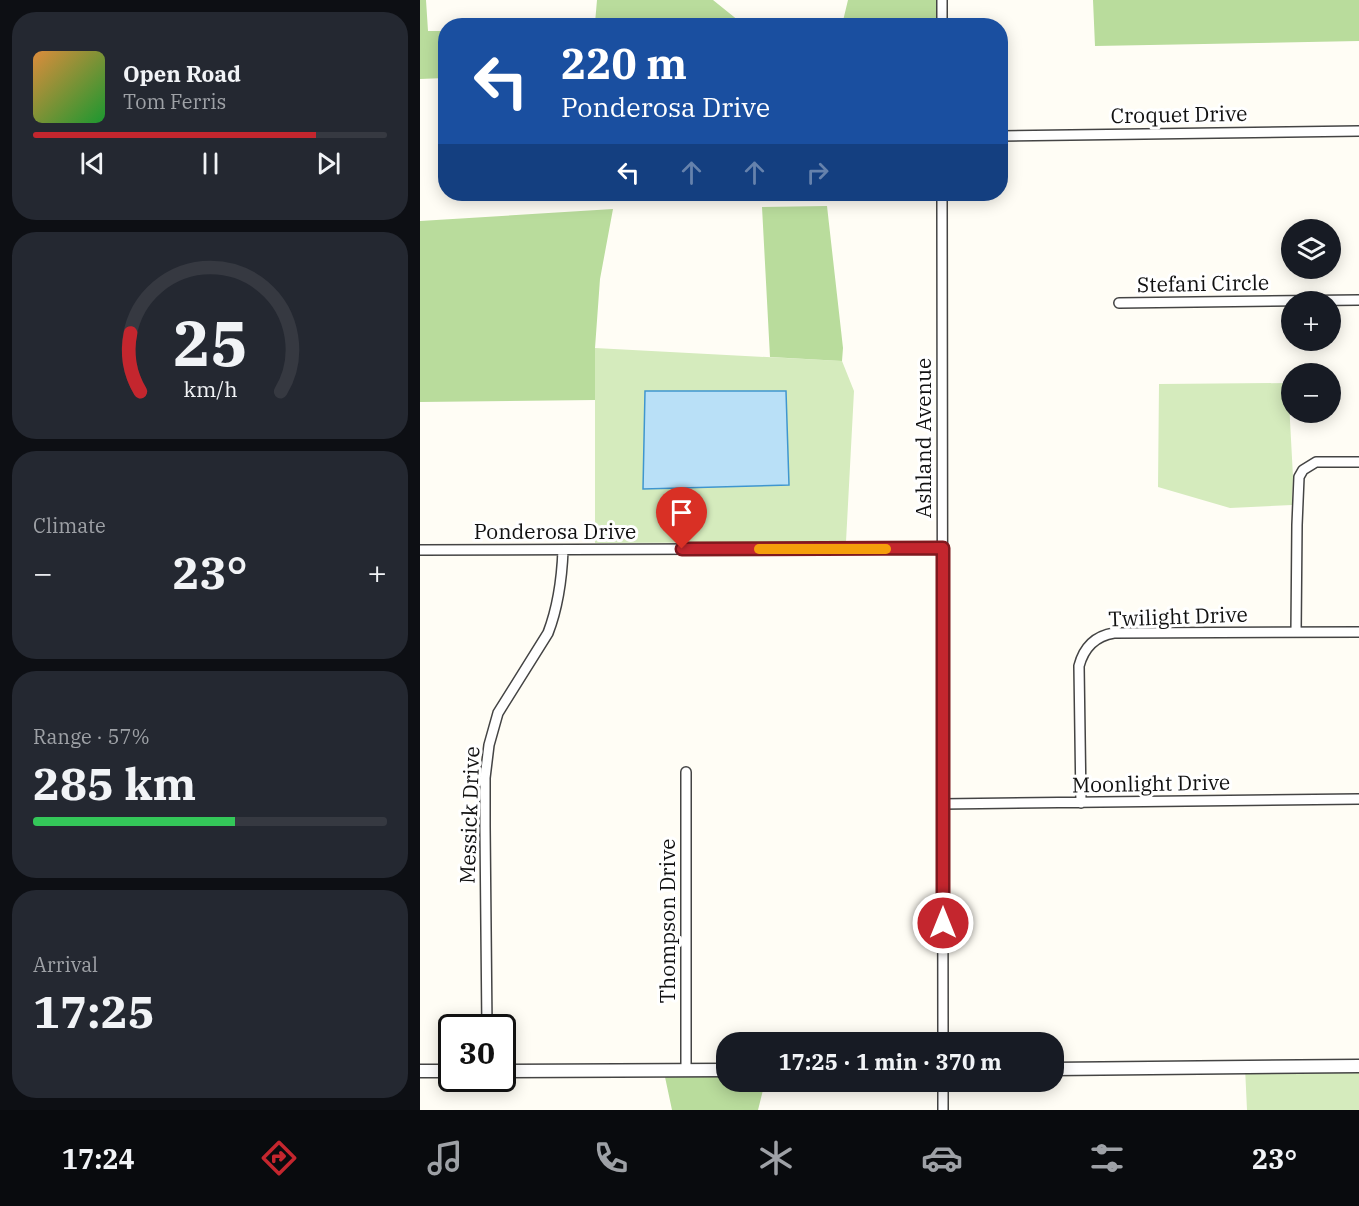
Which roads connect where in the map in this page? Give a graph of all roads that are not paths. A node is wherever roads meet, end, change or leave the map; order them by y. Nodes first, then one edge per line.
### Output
1 (942, 0) edge
2 (942, 18) edge
3 (1359, 131) edge
4 (1008, 136) edge
5 (942, 201) edge
6 (1359, 300) edge
7 (1119, 303) dead end
8 (1359, 462) edge
9 (943, 548) junction
10 (420, 550) edge
11 (563, 550) junction
12 (1296, 632) junction
13 (1359, 632) edge
14 (686, 772) dead end
15 (1359, 799) edge
16 (1081, 803) junction
17 (942, 804) junction
18 (487, 1014) edge
19 (943, 1032) edge
20 (1359, 1066) edge
21 (1064, 1069) edge
22 (686, 1070) junction
23 (716, 1070) edge
24 (420, 1071) edge
25 (438, 1071) edge
26 (516, 1071) edge
27 (944, 1092) edge
28 (943, 1110) edge

1 - 2 street
3 - 4 street, Croquet Drive
5 - 9 street, Ashland Avenue
6 - 7 street, Stefani Circle
8 - 12 street
9 - 11 street, Ponderosa Drive
9 - 17 street, Ashland Avenue
10 - 11 street, Ponderosa Drive
11 - 18 street, Messick Drive
12 - 13 street, Twilight Drive
12 - 16 street, Twilight Drive
14 - 22 street, Thompson Drive
15 - 16 street, Moonlight Drive
16 - 17 street, Moonlight Drive
17 - 19 street, Ashland Avenue
20 - 21 street
22 - 23 street
22 - 26 street
24 - 25 street
27 - 28 street

